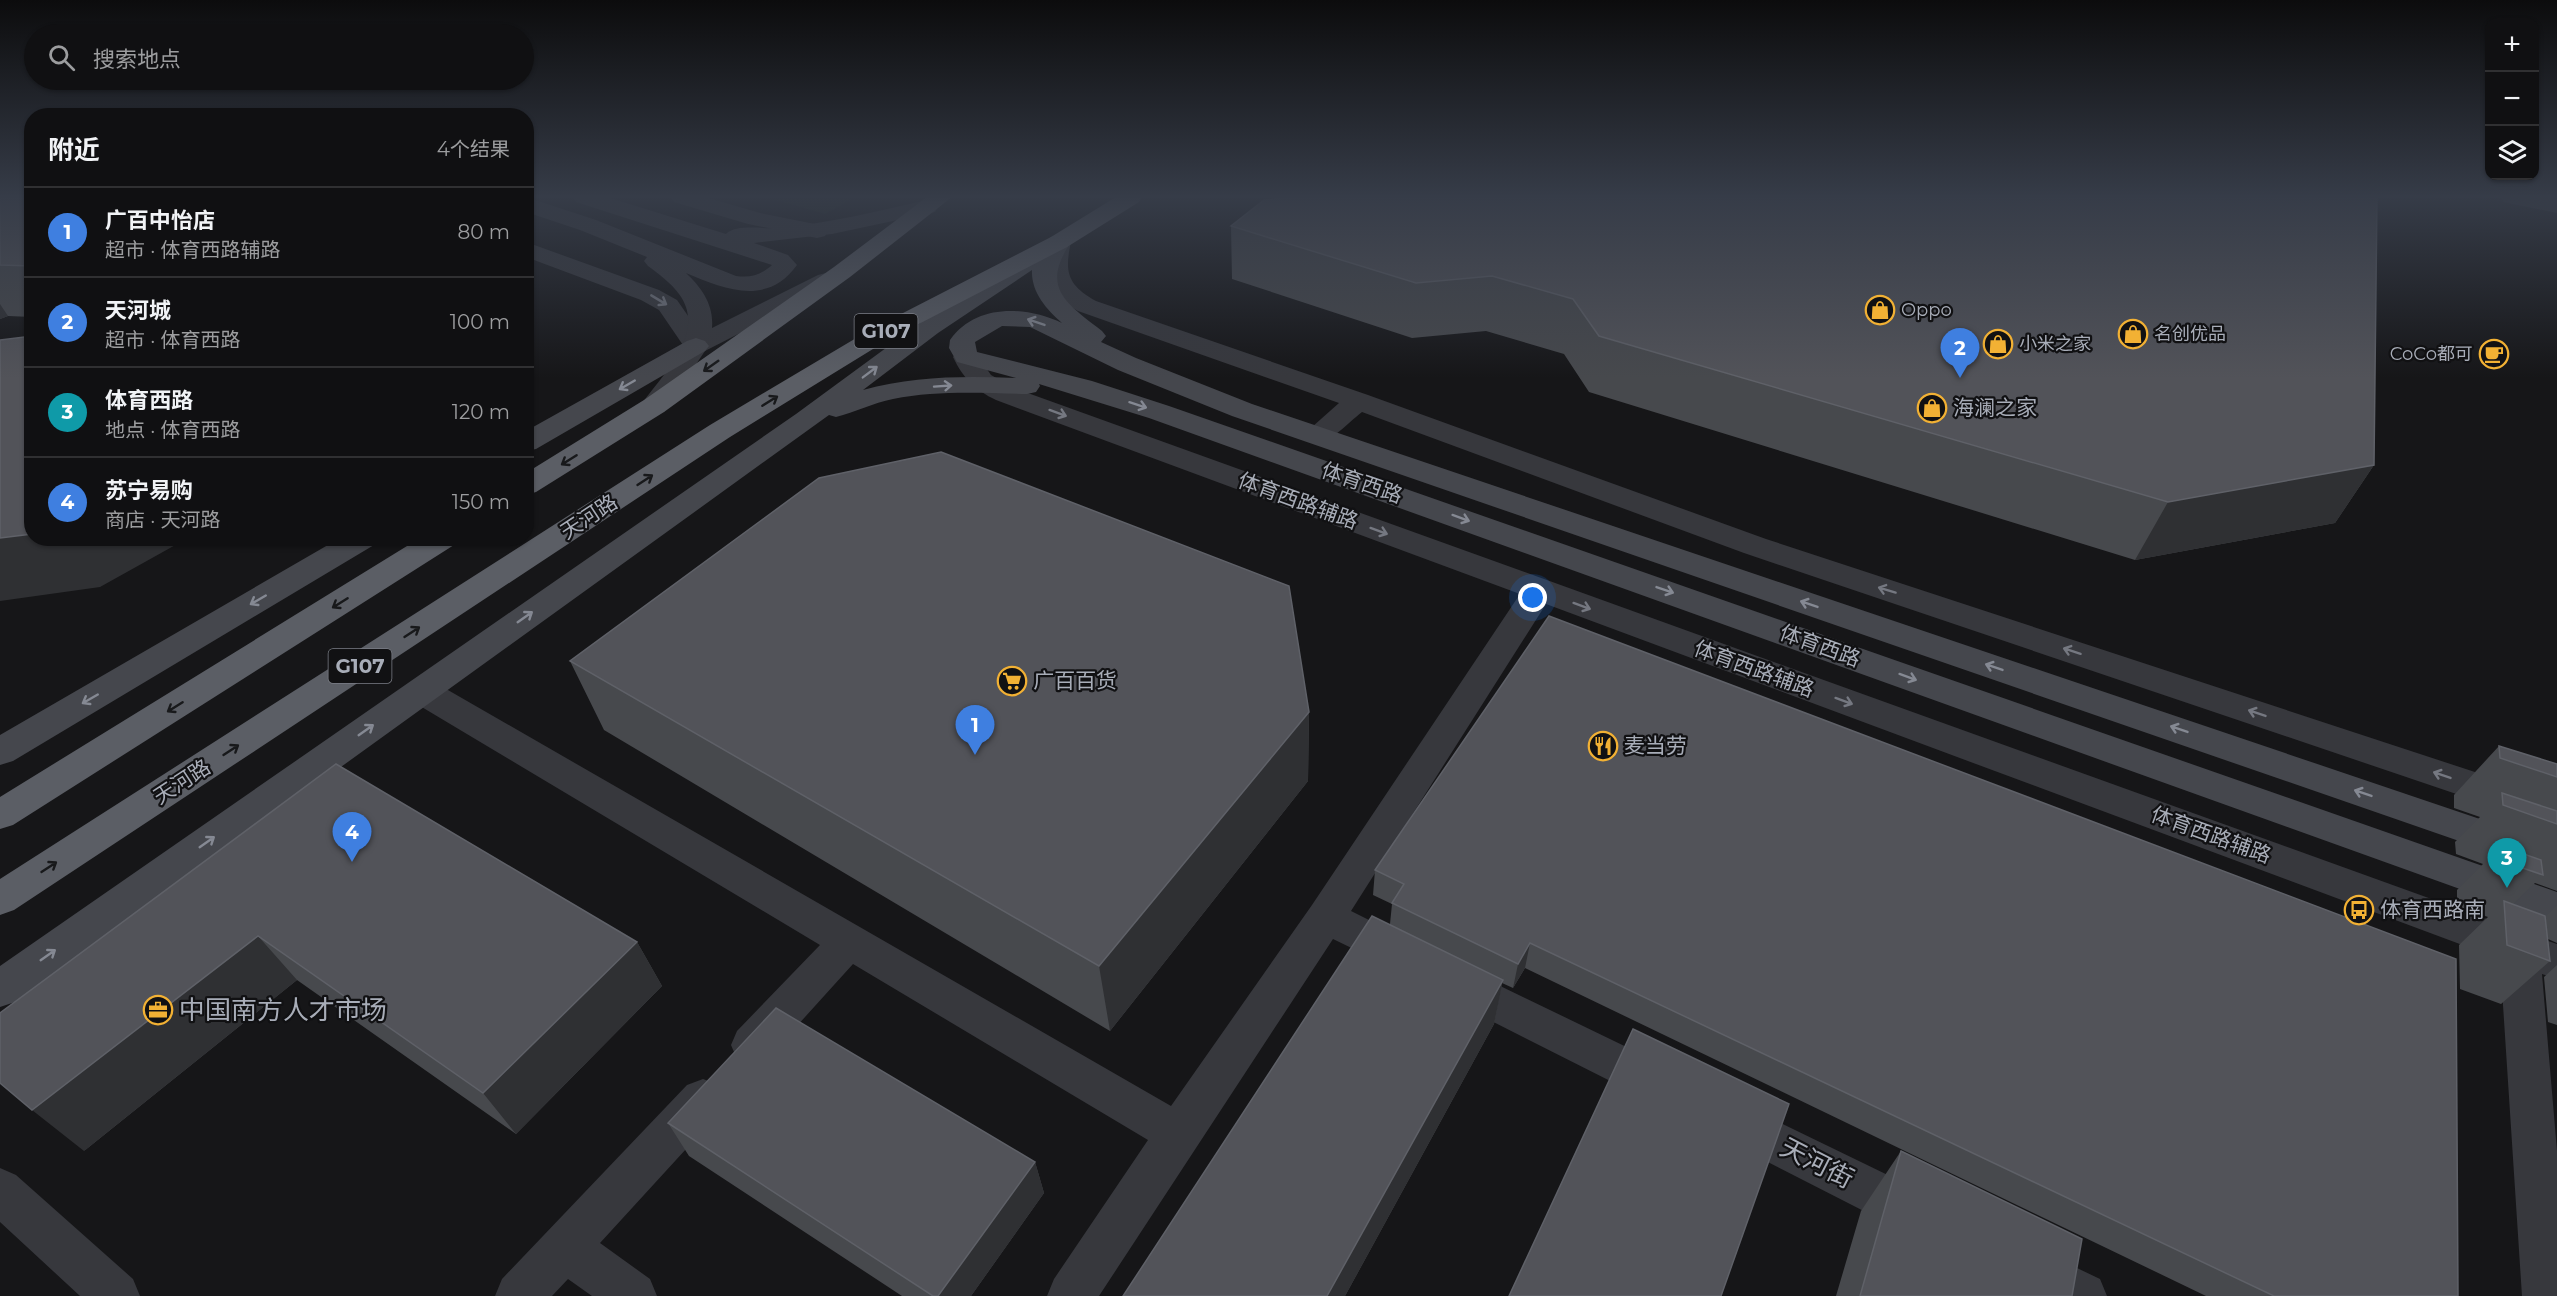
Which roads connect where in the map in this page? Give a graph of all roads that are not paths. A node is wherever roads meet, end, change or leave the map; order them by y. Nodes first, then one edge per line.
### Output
1 (549, 257) edge
2 (652, 257) edge
3 (668, 257) edge
4 (773, 257) edge
5 (861, 257) edge
6 (1028, 257) edge
7 (1036, 257) edge
8 (1049, 257) edge
9 (1055, 257) edge
10 (842, 272) junction
11 (696, 346) junction
12 (1127, 363) junction
13 (975, 371) junction
14 (1358, 401) junction
15 (654, 406) junction
16 (806, 420) junction
17 (1317, 435) junction
18 (534, 438) edge
19 (534, 481) edge
20 (349, 546) edge
21 (430, 546) edge
22 (1539, 590) junction
23 (422, 691) junction
24 (0, 752) edge
25 (2557, 814) edge
26 (0, 815) edge
27 (2557, 860) edge
28 (2517, 894) junction
29 (0, 899) edge
30 (2557, 908) edge
31 (1326, 917) junction
32 (849, 941) junction
33 (2539, 955) edge
34 (0, 989) edge
35 (1178, 1134) junction
36 (0, 1191) edge
37 (1944, 1227) edge
38 (564, 1247) junction
39 (1998, 1253) edge
40 (116, 1296) edge
41 (519, 1296) edge
42 (633, 1296) edge
43 (1071, 1296) edge
44 (2083, 1296) edge
45 (2546, 1296) edge

1 -> 11 street
2 - 11 street
3 - 4 street
5 - 10 highway
29 -> 6 highway, 天河路 / G107
16 -> 7 main road
8 - 12 main road
9 - 14 street
10 - 11 street
10 -> 15 highway
11 - 15 street
11 -> 18 main road
12 -> 13 main road
12 - 17 main road, 体育西路
16 -> 13 main road, 体育西路
13 -> 22 street, 体育西路辅路
13 -> 28 main road, 体育西路
14 - 17 street
25 -> 14 street
15 -> 19 highway
23 -> 16 main road
27 -> 17 main road, 体育西路
20 -> 24 main road
21 -> 26 highway
22 - 31 street
22 -> 33 street, 体育西路辅路
23 - 32 street
34 -> 23 main road
28 - 30 main road, 体育西路
28 - 33 street
31 - 35 street
31 - 37 street, 天河街
32 - 35 street
32 - 38 street
33 - 45 street
35 - 43 street
36 - 40 street
38 - 41 street
38 - 42 street
39 - 44 street

